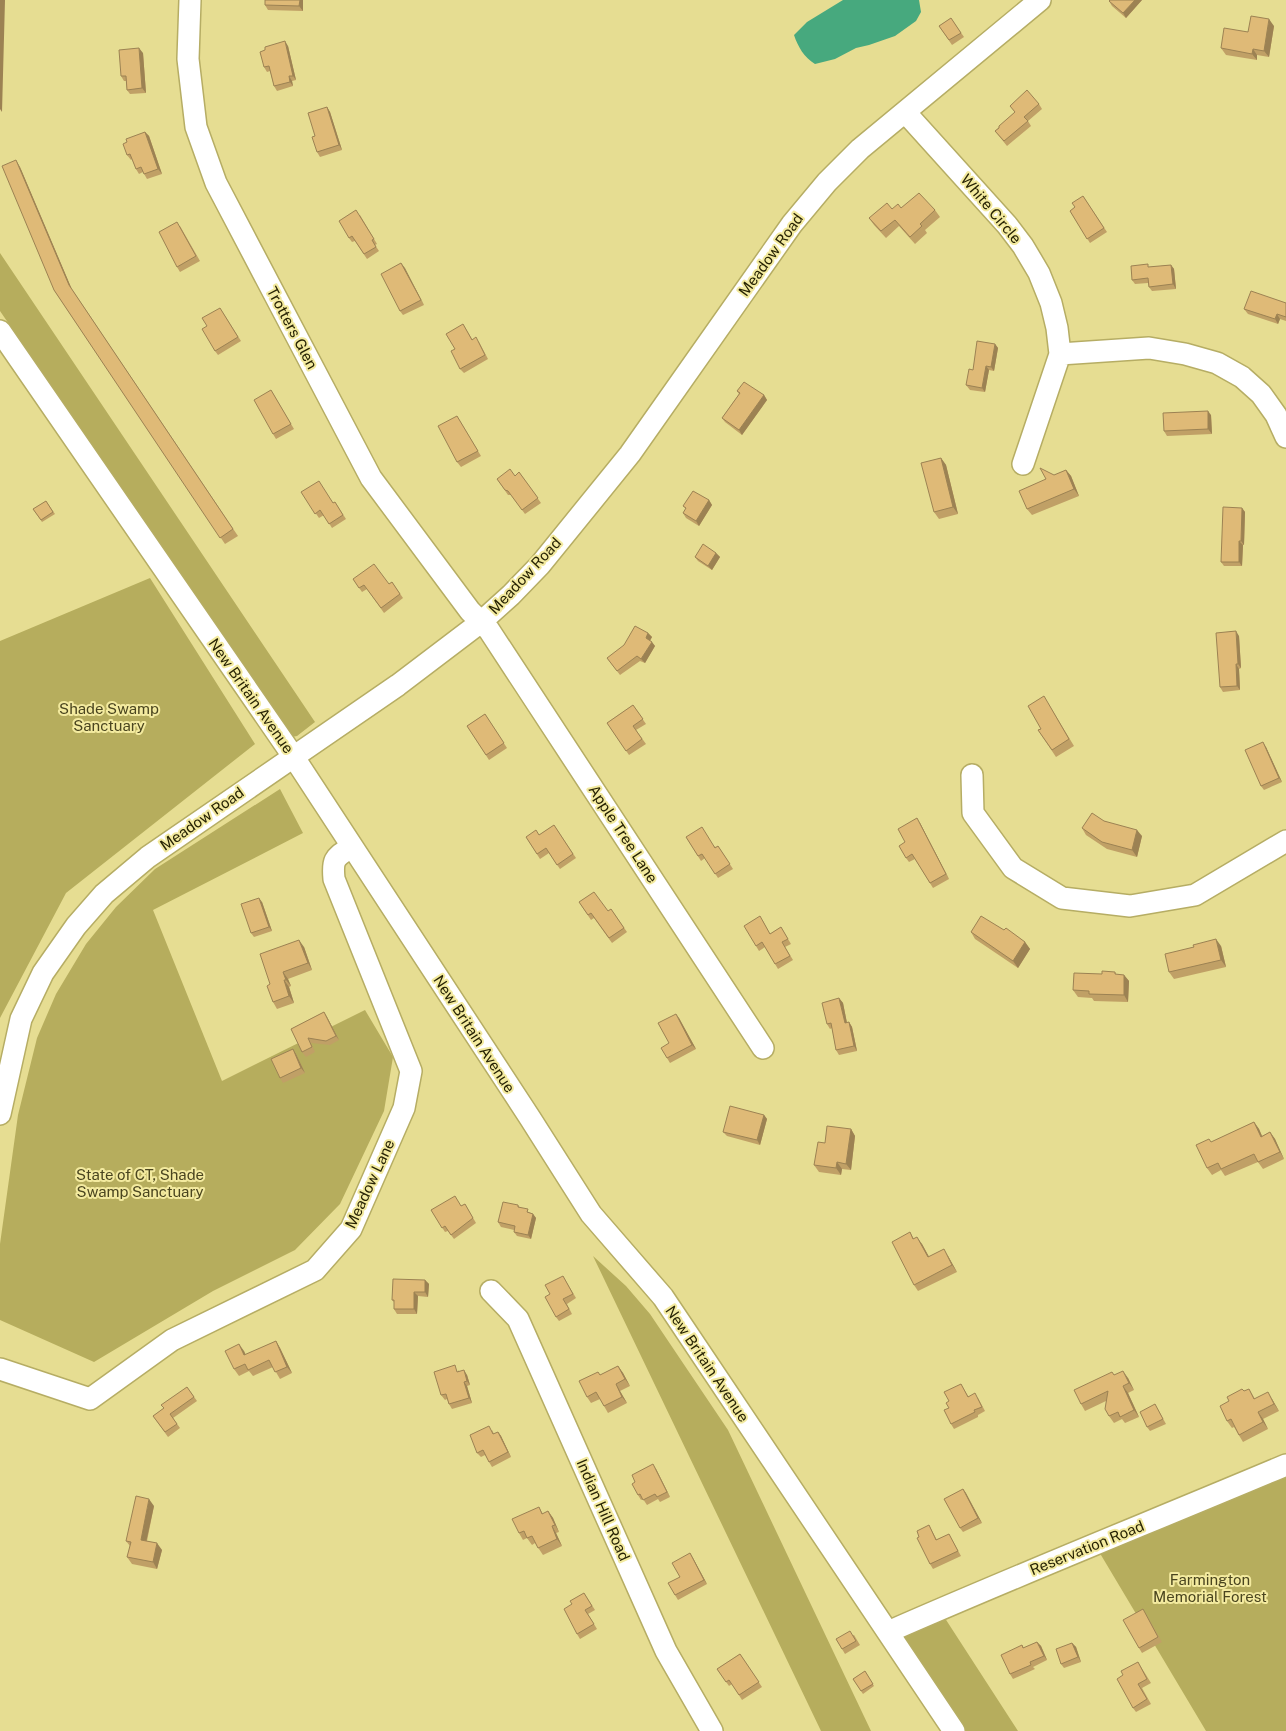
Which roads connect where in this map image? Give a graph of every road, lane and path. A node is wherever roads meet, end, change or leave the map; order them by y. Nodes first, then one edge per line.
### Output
1 (190, 0) edge
2 (1040, 0) edge
3 (905, 112) junction
4 (0, 331) edge
5 (1060, 354) junction
6 (1286, 437) edge
7 (1023, 464) dead end
8 (481, 622) junction
9 (293, 756) junction
10 (972, 775) dead end
11 (1286, 841) edge
12 (351, 847) junction
13 (763, 1048) dead end
14 (0, 1114) edge
15 (491, 1291) dead end
16 (0, 1369) edge
17 (1286, 1465) edge
18 (888, 1632) junction
19 (712, 1731) edge
20 (954, 1731) edge

1 - 8 street, Trotters Glen
2 - 3 street, Meadow Road
3 - 5 street, White Circle
3 - 8 street, Meadow Road
4 - 9 street, New Britain Avenue
5 - 6 street
5 - 7 street, White Circle
8 - 9 street, Meadow Road
8 - 13 street, Apple Tree Lane
9 - 12 street, New Britain Avenue
9 - 14 street, Meadow Road
10 - 11 street
12 - 16 street, Meadow Lane
12 - 18 street, New Britain Avenue
15 - 19 street, Indian Hill Road
17 - 18 street, Reservation Road
18 - 20 street, New Britain Avenue

